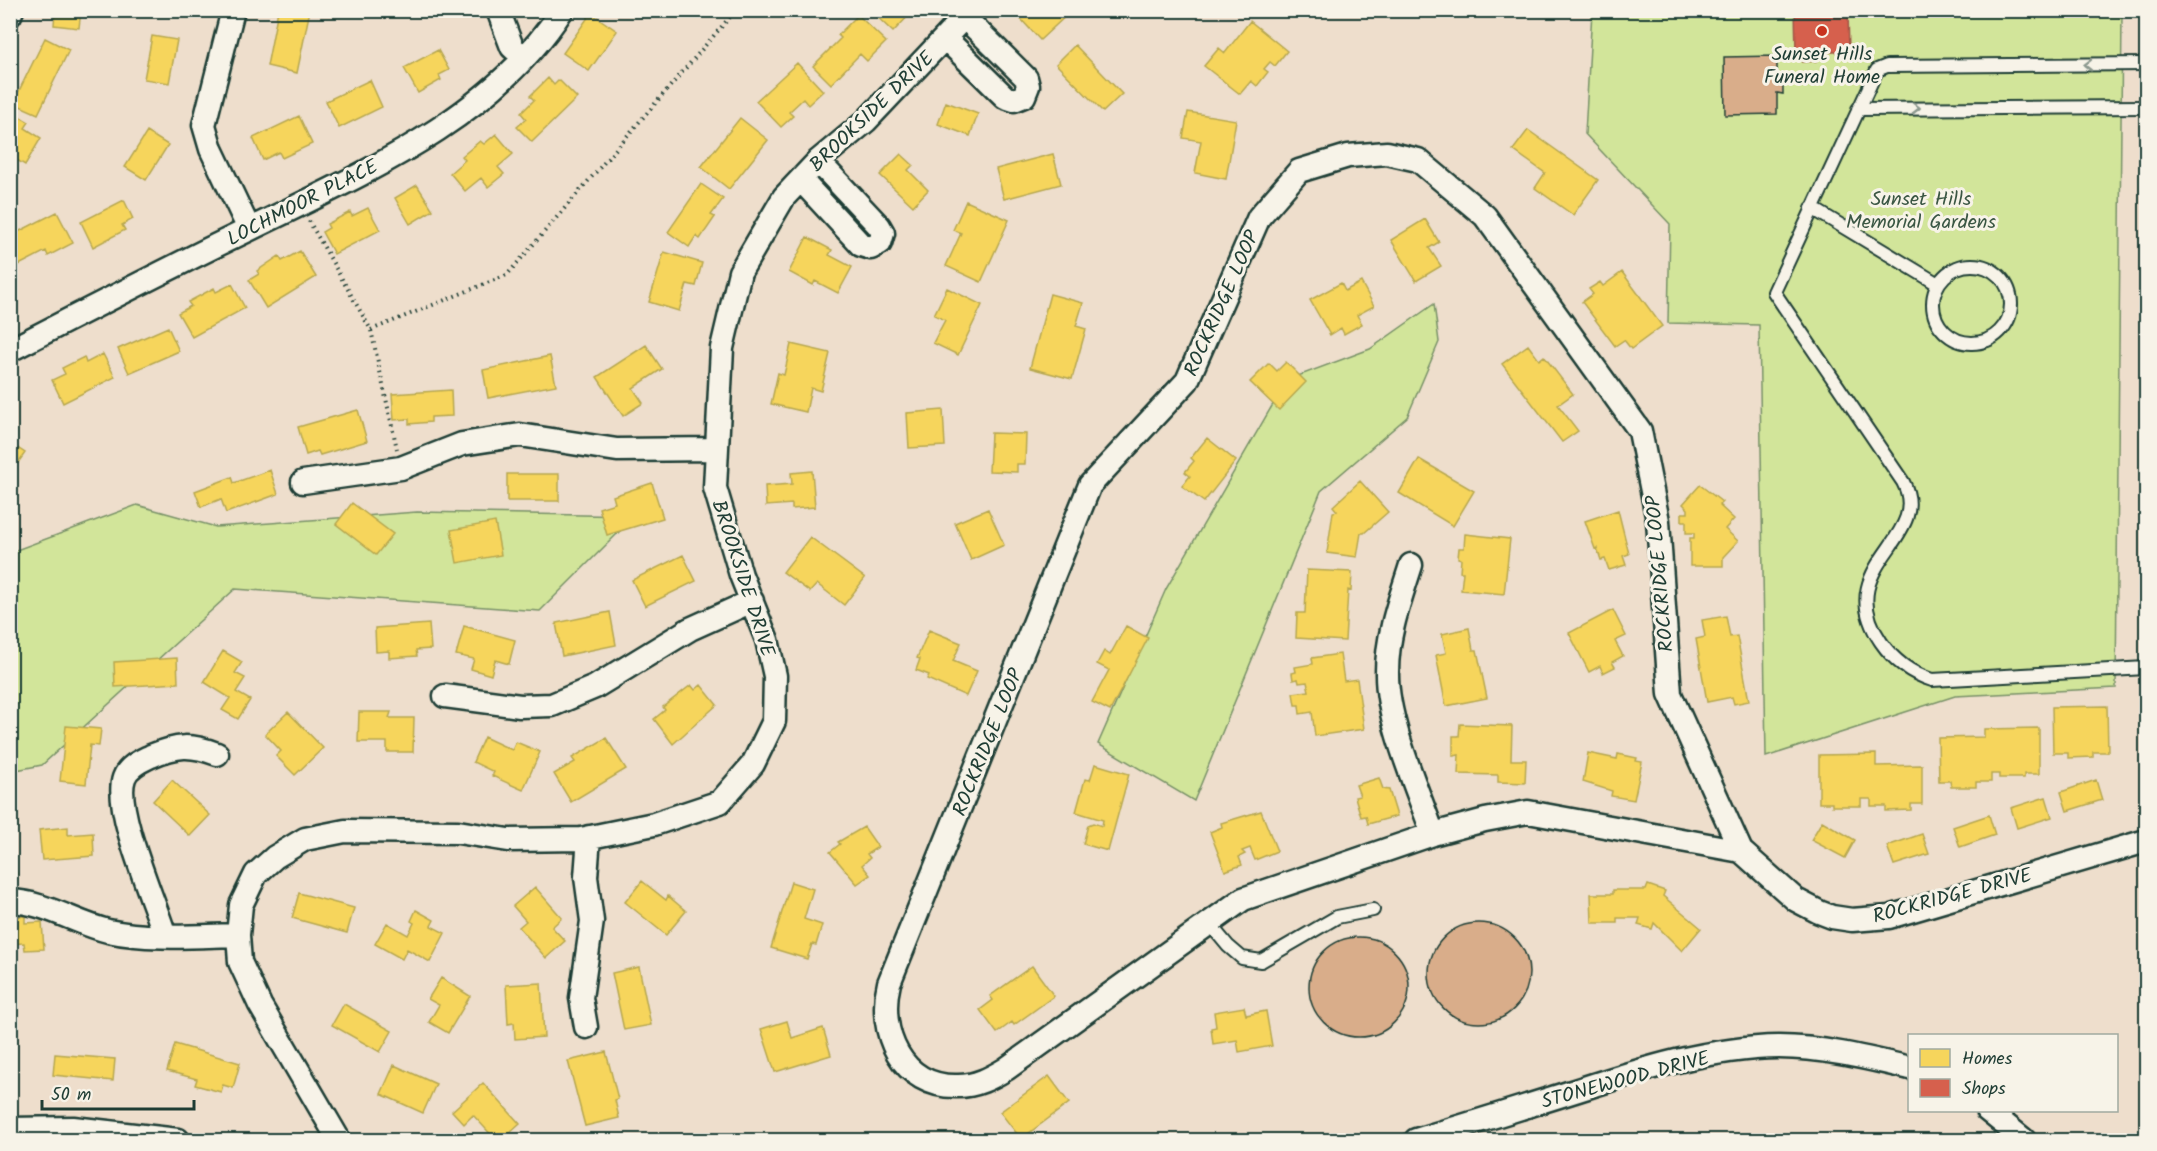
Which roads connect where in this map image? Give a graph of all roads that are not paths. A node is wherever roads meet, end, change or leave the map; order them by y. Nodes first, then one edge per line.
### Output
1 (12, 10) edge
2 (233, 10) edge
3 (498, 10) edge
4 (562, 10) edge
5 (967, 14) edge
6 (10, 15) edge
7 (945, 38) junction
8 (524, 58) junction
9 (2146, 64) edge
10 (2146, 107) edge
11 (1858, 109) junction
12 (818, 161) junction
13 (801, 180) junction
14 (1812, 208) junction
15 (249, 229) junction
16 (1938, 284) junction
17 (10, 350) edge
18 (715, 449) junction
19 (303, 482) dead end
20 (1411, 565) dead end
21 (752, 601) junction
22 (2146, 668) edge
23 (446, 696) dead end
24 (217, 754) dead end
25 (1714, 792) junction
26 (1433, 834) junction
27 (589, 837) junction
28 (1677, 838) junction
29 (2146, 841) edge
30 (1741, 850) junction
31 (10, 901) edge
32 (1373, 910) dead end
33 (1208, 922) junction
34 (238, 935) junction
35 (165, 936) junction
36 (586, 1027) dead end
37 (1908, 1068) edge
38 (1989, 1112) edge
39 (10, 1129) edge
40 (178, 1140) edge
41 (339, 1140) edge
42 (1416, 1140) edge
43 (2024, 1140) edge

1 - 6 street
2 - 15 street
3 - 8 street
4 - 8 street, LOCHMOOR PLACE
5 - 7 street, BROOKSIDE DRIVE
5 - 7 street
7 - 12 street, BROOKSIDE DRIVE
8 - 15 street, LOCHMOOR PLACE
9 -> 11 lane
11 -> 10 lane
11 - 14 lane
12 - 13 street, BROOKSIDE DRIVE
12 - 13 street
13 - 18 street, BROOKSIDE DRIVE
14 - 16 lane
14 - 22 lane
15 - 17 street, LOCHMOOR PLACE
16 - 16 lane
18 - 19 street
18 - 21 street, BROOKSIDE DRIVE
20 - 26 street
21 - 23 street
21 - 27 street, BROOKSIDE DRIVE
24 - 35 street
25 - 28 street
25 - 30 street, ROCKRIDGE LOOP
25 - 33 street, ROCKRIDGE LOOP
26 - 28 street, ROCKRIDGE LOOP
26 - 33 street, ROCKRIDGE LOOP
27 - 34 street, BROOKSIDE DRIVE
27 - 36 street
28 - 30 street, ROCKRIDGE LOOP
29 - 30 street, ROCKRIDGE DRIVE
31 - 35 street
32 - 33 lane
34 - 35 street
34 - 41 street, BROOKSIDE DRIVE
37 - 42 street, STONEWOOD DRIVE
38 - 43 street
39 - 40 street

